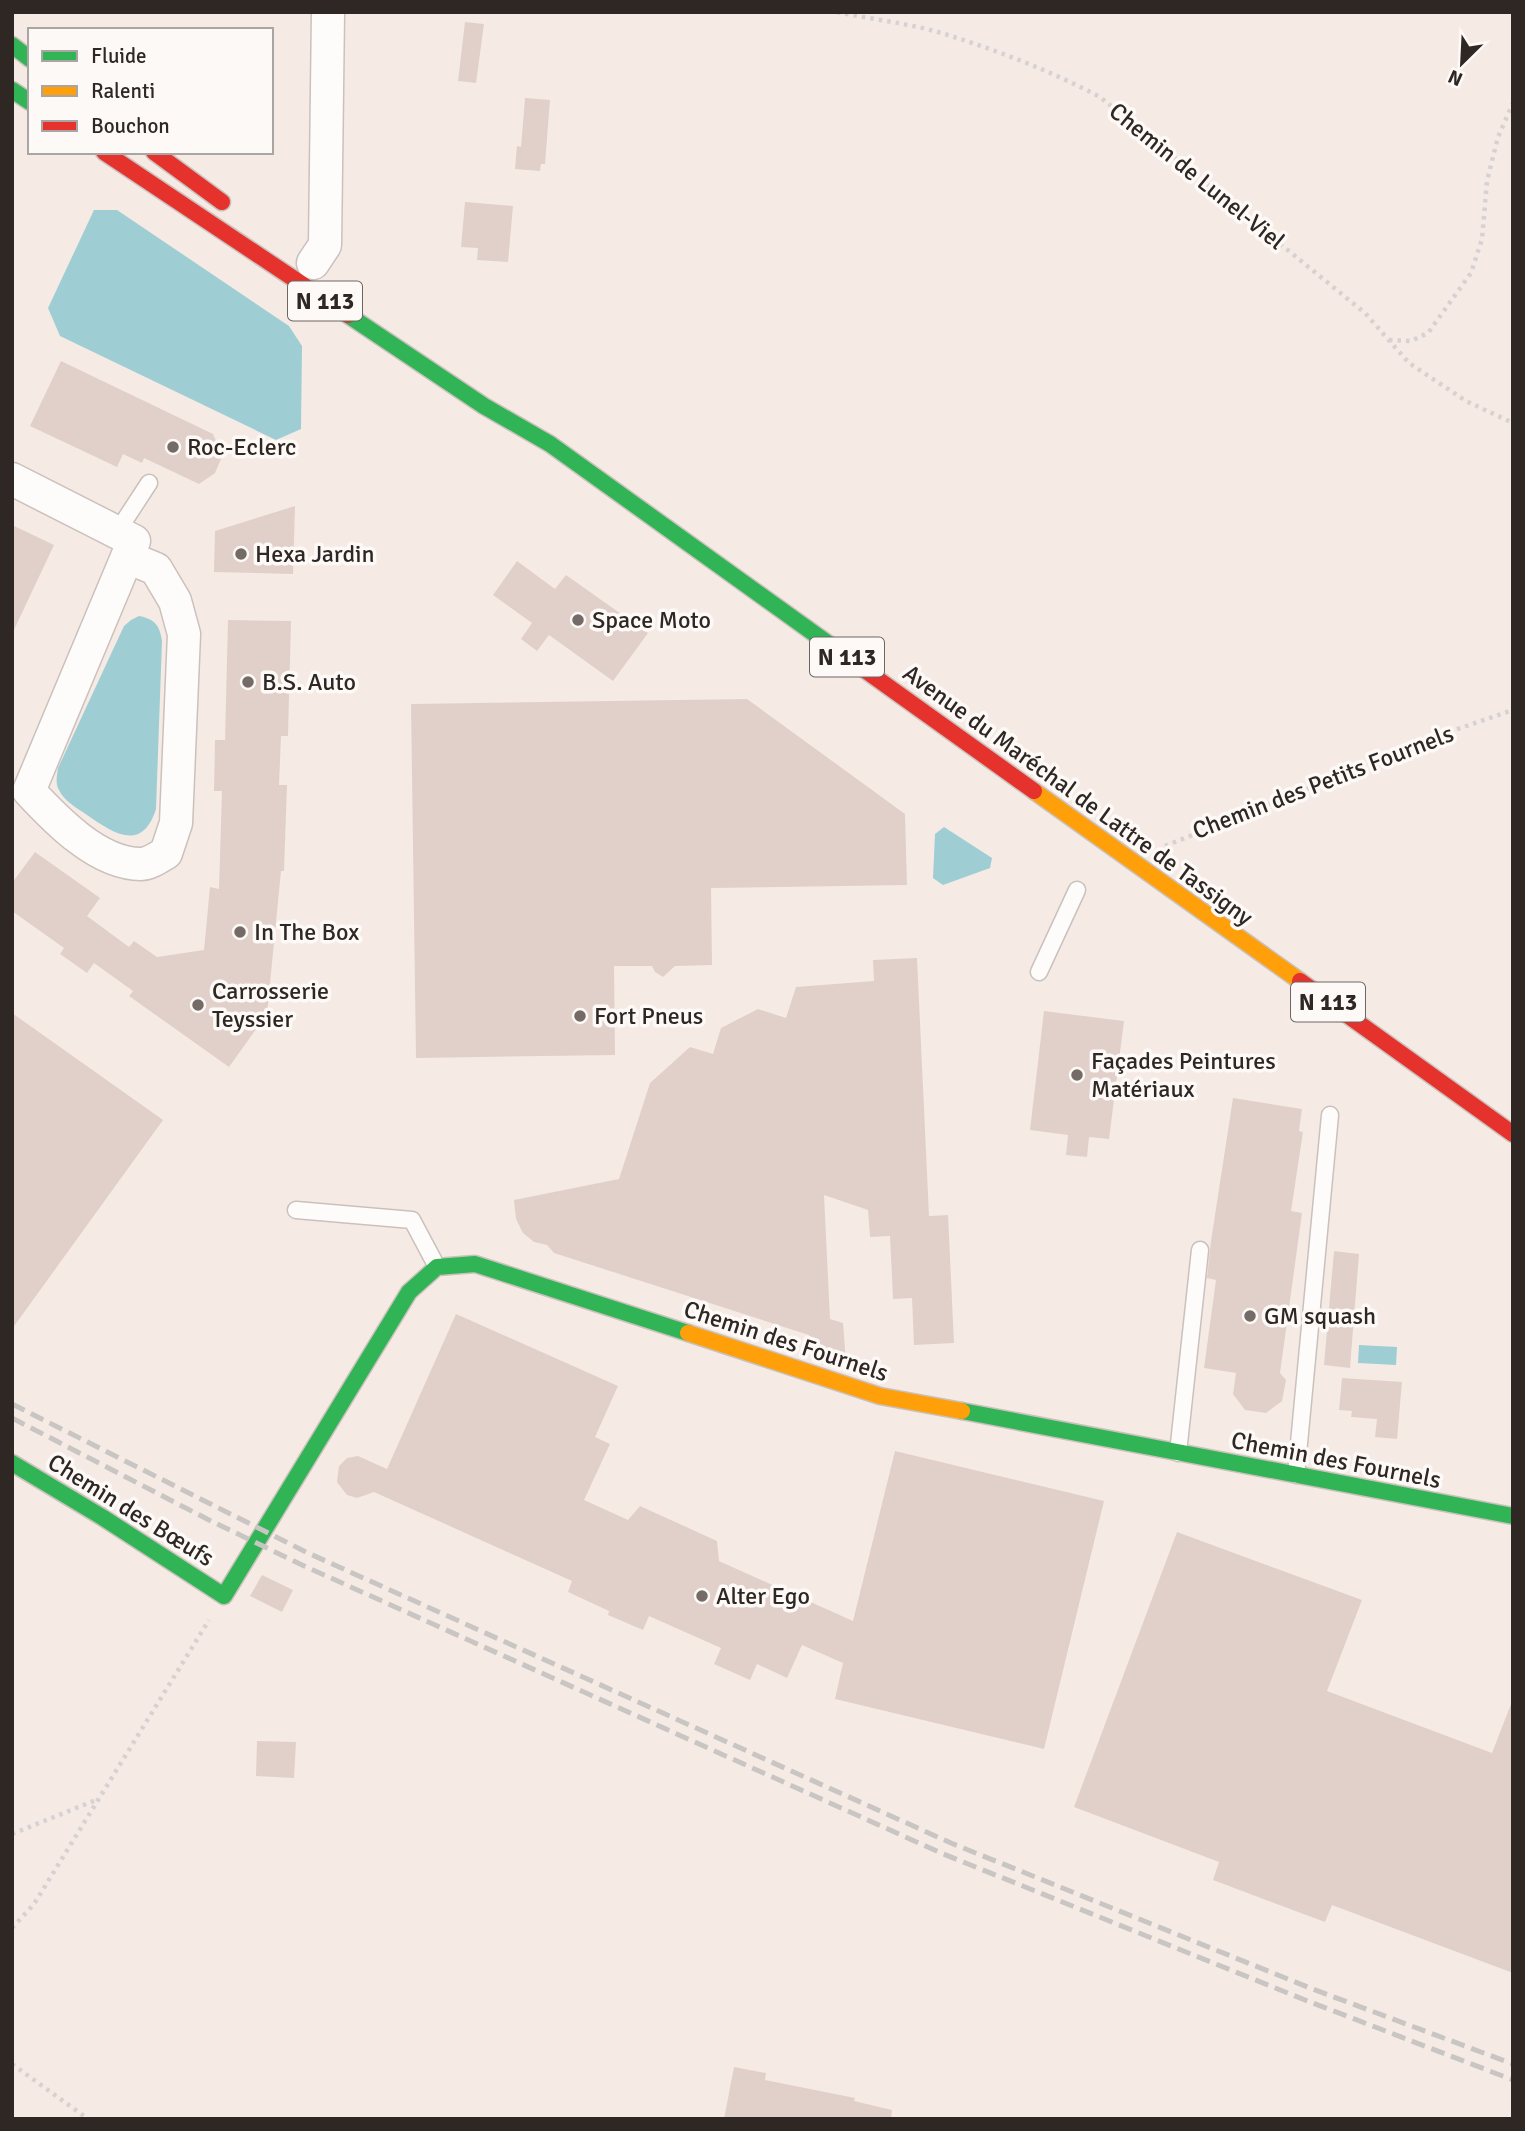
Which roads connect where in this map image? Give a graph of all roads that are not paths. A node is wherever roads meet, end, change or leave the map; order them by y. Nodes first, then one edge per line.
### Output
1 (328, 12) edge
2 (12, 46) edge
3 (28, 58) edge
4 (12, 90) edge
5 (28, 101) edge
6 (106, 154) edge
7 (158, 154) edge
8 (236, 212) dead end
9 (313, 264) dead end
10 (516, 407) dead end
11 (550, 444) junction
12 (12, 479) edge
13 (149, 484) dead end
14 (122, 545) junction
15 (1077, 890) dead end
16 (1039, 972) dead end
17 (1330, 1115) dead end
18 (1513, 1134) edge
19 (296, 1210) dead end
20 (1200, 1250) dead end
21 (437, 1267) junction
22 (1178, 1453) junction
23 (12, 1463) edge
24 (1296, 1475) junction
25 (1513, 1517) edge

1 - 9 street
2 - 3 main road
4 - 5 main road
6 - 11 main road, Avenue du Maréchal de Lattre de Tassigny / N 113
7 - 8 main road
10 - 11 main road, Avenue du Maréchal de Lattre de Tassigny / N 113
11 - 18 main road, Avenue du Maréchal de Lattre de Tassigny / N 113
12 - 14 street
13 - 14 lane
14 - 14 street
15 - 16 lane
17 - 24 lane
19 - 21 lane
20 - 22 lane
21 - 22 main road, Chemin des Fournels
21 - 23 main road, Chemin des Bœufs
22 - 24 main road, Chemin des Fournels
24 - 25 main road, Chemin des Fournels

